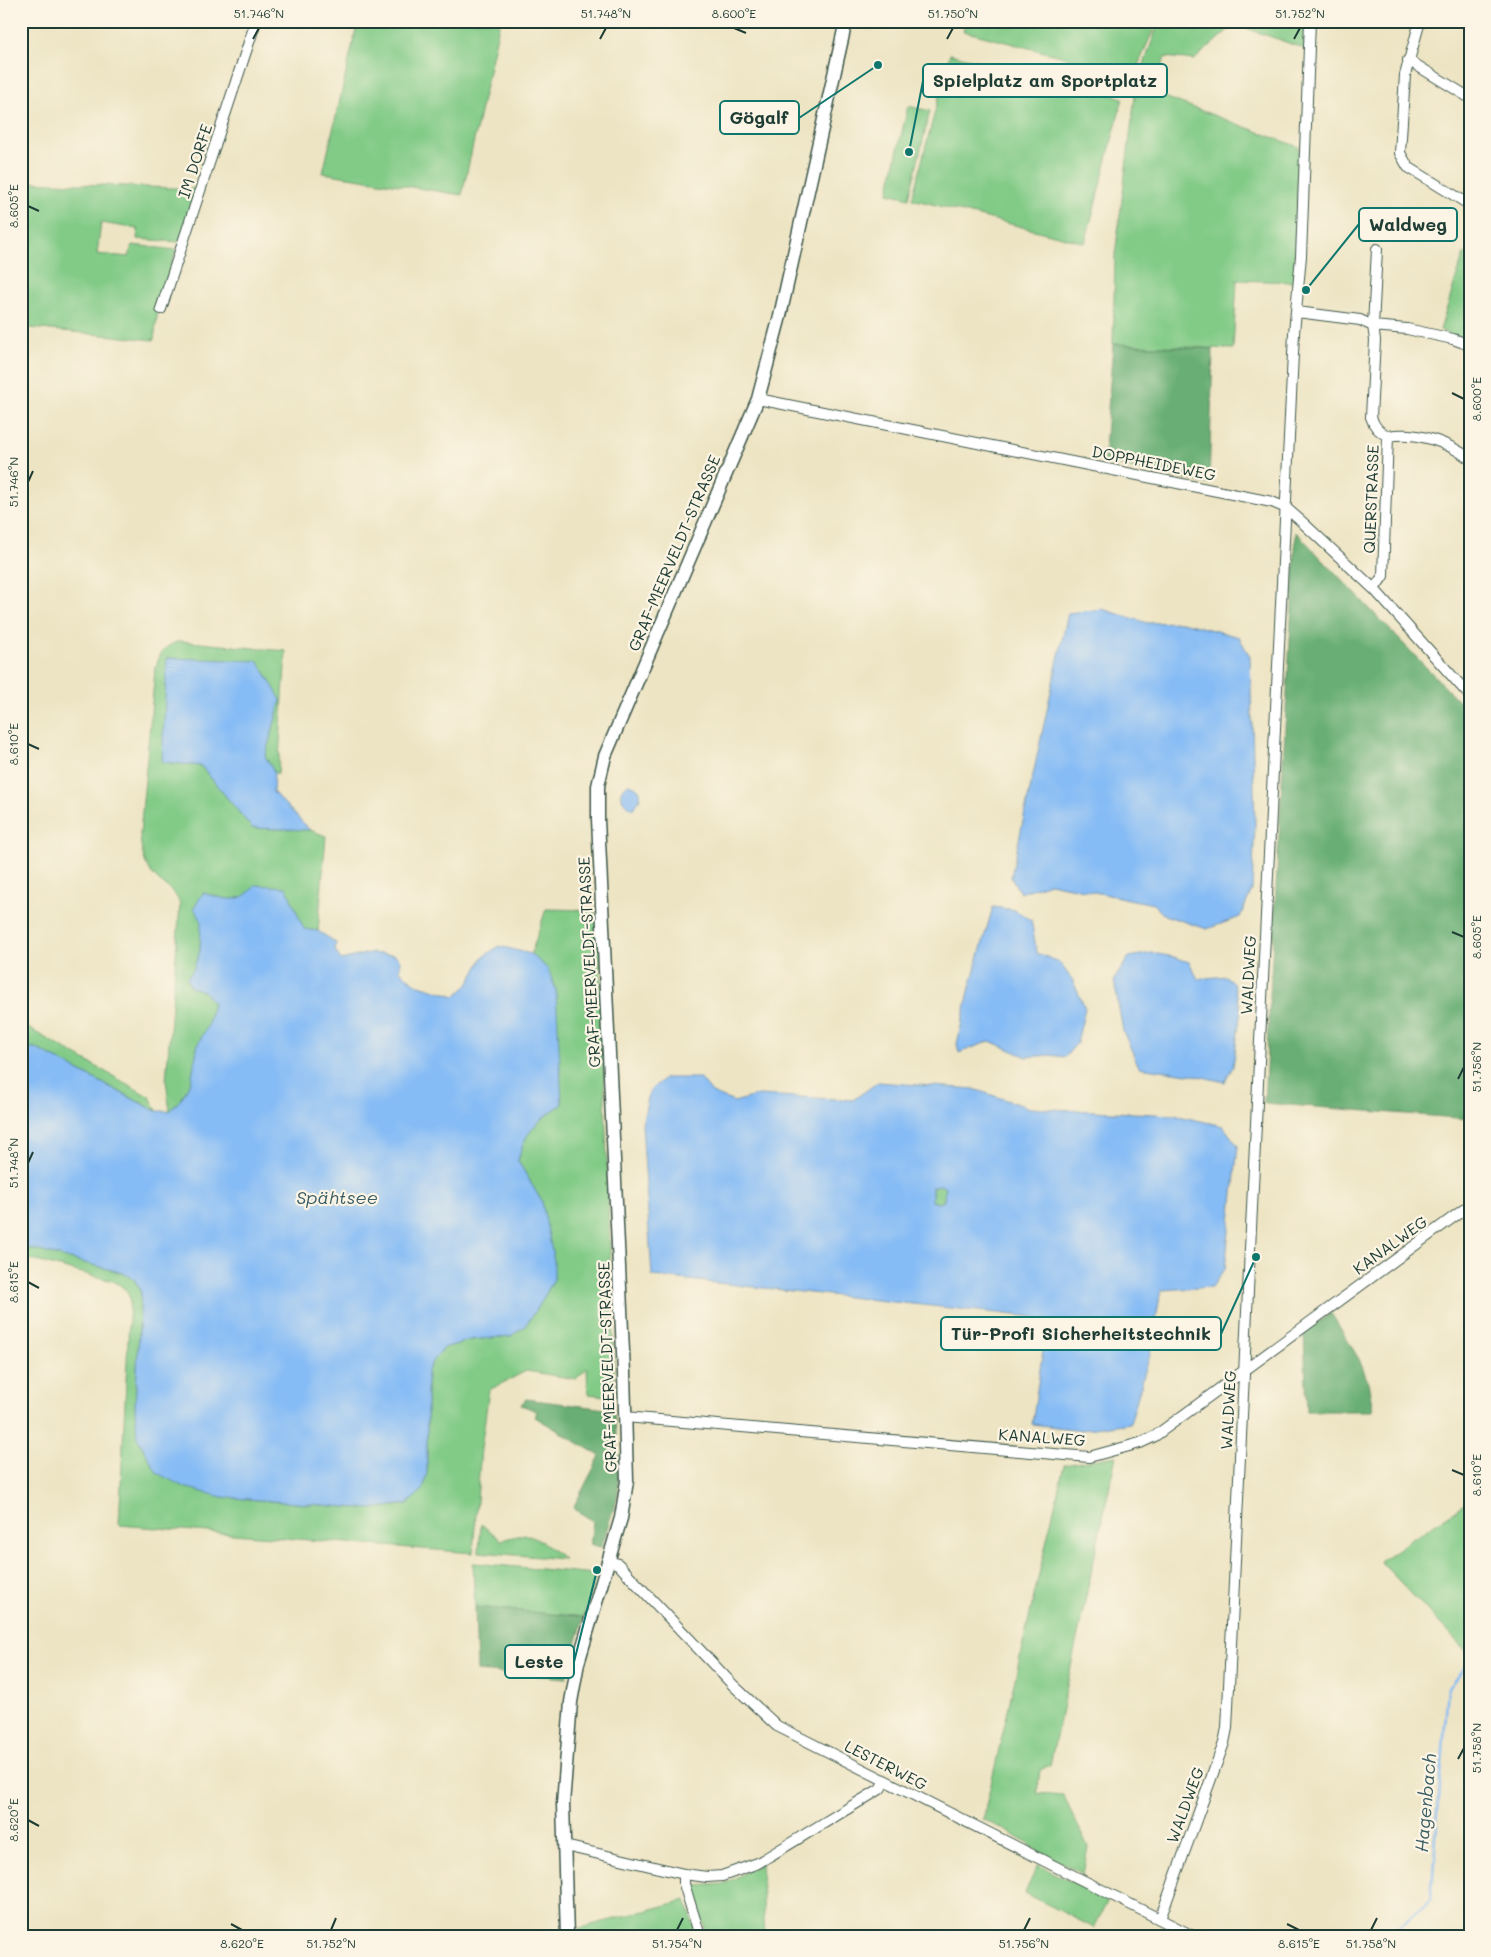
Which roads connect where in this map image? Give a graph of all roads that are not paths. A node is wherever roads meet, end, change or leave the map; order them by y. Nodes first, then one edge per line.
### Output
1 (256, 21) edge
2 (846, 21) edge
3 (1310, 21) edge
4 (1420, 21) edge
5 (1408, 60) junction
6 (1470, 98) edge
7 (1470, 205) edge
8 (1377, 249) dead end
9 (161, 309) dead end
10 (1297, 312) junction
11 (1373, 326) junction
12 (1470, 345) edge
13 (758, 399) junction
14 (1388, 436) junction
15 (1470, 459) edge
16 (1286, 508) junction
17 (1374, 589) junction
18 (1470, 696) edge
19 (1470, 1205) edge
20 (1245, 1369) junction
21 (625, 1417) junction
22 (609, 1561) junction
23 (885, 1781) junction
24 (565, 1846) junction
25 (684, 1874) junction
26 (1160, 1919) junction
27 (567, 1936) edge
28 (700, 1936) edge
29 (1193, 1936) edge

1 - 9 street, IM DORFE
2 - 13 main road, GRAF-MEERVELDT-STRASSE
3 - 10 street, WALDWEG
4 - 5 street
5 - 6 street
5 - 7 street
8 - 11 street, QUERSTRASSE
10 - 11 street
10 - 16 street, WALDWEG
11 - 12 street
11 - 14 street, QUERSTRASSE
13 - 16 street, DOPPHEIDEWEG
13 - 21 main road, GRAF-MEERVELDT-STRASSE
14 - 15 street
14 - 17 street, QUERSTRASSE
16 - 17 street, DOPPHEIDEWEG
16 - 20 street, WALDWEG
17 - 18 street, DOPPHEIDEWEG
19 - 20 street, KANALWEG
20 - 21 street, KANALWEG
20 - 26 street, WALDWEG
21 - 22 main road, GRAF-MEERVELDT-STRASSE
22 - 23 street, LESTERWEG
22 - 24 main road, GRAF-MEERVELDT-STRASSE
23 - 25 street
23 - 26 street, LESTERWEG
24 - 25 street
24 - 27 main road, GRAF-MEERVELDT-STRASSE
25 - 28 street
26 - 29 street, LESTERWEG

